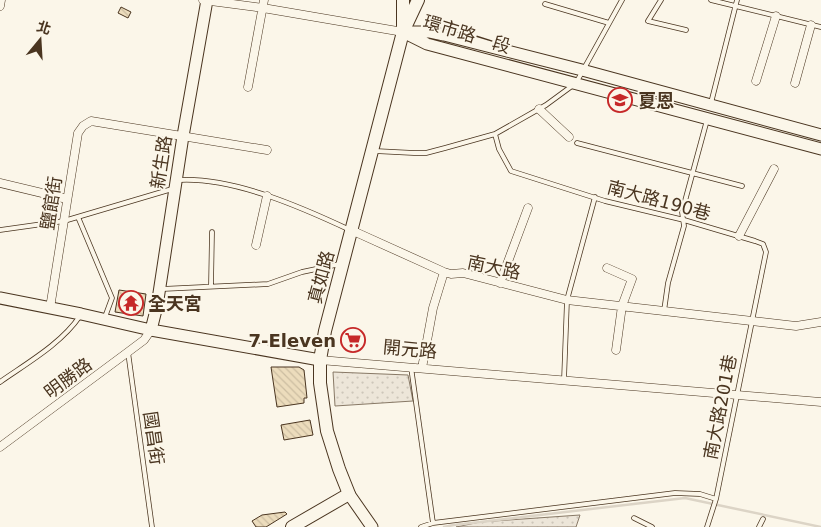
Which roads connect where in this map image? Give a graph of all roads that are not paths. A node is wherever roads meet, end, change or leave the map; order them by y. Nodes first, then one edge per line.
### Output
1 (1, 0) edge
2 (203, 0) edge
3 (207, 0) edge
4 (403, 0) edge
5 (418, 0) edge
6 (622, 0) edge
7 (661, 0) edge
8 (711, 0) edge
9 (737, 0) edge
10 (263, 4) edge
11 (545, 4) dead end
12 (0, 6) edge
13 (735, 6) junction
14 (776, 16) junction
15 (609, 23) junction
16 (811, 25) junction
17 (821, 27) edge
18 (686, 30) dead end
19 (403, 32) junction
20 (582, 70) junction
21 (756, 81) dead end
22 (576, 83) junction
23 (795, 83) dead end
24 (248, 86) dead end
25 (711, 106) junction
26 (539, 109) junction
27 (708, 118) junction
28 (496, 134) junction
29 (821, 135) edge
30 (183, 136) junction
31 (569, 137) dead end
32 (577, 143) dead end
33 (821, 148) edge
34 (267, 150) dead end
35 (372, 151) junction
36 (774, 169) dead end
37 (694, 174) junction
38 (0, 183) edge
39 (176, 184) junction
40 (742, 186) dead end
41 (267, 196) junction
42 (595, 197) junction
43 (67, 200) junction
44 (528, 208) dead end
45 (78, 218) junction
46 (684, 220) junction
47 (64, 221) junction
48 (0, 230) edge
49 (351, 230) junction
50 (212, 232) dead end
51 (739, 236) junction
52 (256, 245) dead end
53 (342, 263) junction
54 (607, 268) dead end
55 (444, 272) junction
56 (500, 282) junction
57 (211, 286) junction
58 (160, 289) junction
59 (0, 298) edge
60 (567, 300) junction
61 (622, 306) junction
62 (50, 308) junction
63 (664, 312) junction
64 (81, 314) junction
65 (104, 319) junction
66 (752, 321) junction
67 (821, 322) edge
68 (151, 330) junction
69 (616, 350) dead end
70 (128, 352) junction
71 (320, 360) junction
72 (411, 367) junction
73 (422, 368) junction
74 (564, 380) junction
75 (0, 382) edge
76 (736, 394) junction
77 (821, 402) edge
78 (0, 447) edge
79 (349, 494) junction
80 (716, 499) junction
81 (634, 518) dead end
82 (763, 519) dead end
83 (433, 523) junction
84 (152, 527) edge
85 (292, 527) edge
86 (372, 527) edge
87 (421, 527) edge
88 (652, 527) edge
89 (707, 527) edge
90 (759, 527) edge

1 - 12 street
2 - 3 street
3 - 10 street
3 - 30 main road, 新生路
4 - 19 main road
5 - 19 main road
6 - 15 lane
7 - 18 lane
8 - 13 lane
9 - 13 lane
10 - 19 street
10 - 24 street
11 - 15 lane
13 - 14 lane
13 - 25 lane
14 - 16 lane
14 - 21 street
15 - 20 lane
16 - 17 lane
16 - 23 street
19 - 20 main road, 環市路一段
19 - 22 main road, 環市路一段
19 - 35 main road, 真如路
20 - 22 lane
20 - 25 main road, 環市路一段
22 - 26 lane
22 - 27 main road, 環市路一段
25 - 29 main road, 環市路一段
26 - 28 lane
26 - 31 street
27 - 33 main road, 環市路一段
27 - 37 lane
28 - 35 lane
28 - 42 lane, 南大路190巷
30 - 34 street
30 - 39 main road, 新生路
30 - 43 street, 鹽館街
32 - 37 lane
35 - 49 main road, 真如路
36 - 51 street
37 - 40 lane
37 - 46 lane
38 - 43 street
39 - 41 lane, 南大路
39 - 45 lane, 南大路
39 - 58 main road, 新生路
41 - 49 lane, 南大路
41 - 52 street
42 - 46 lane, 南大路190巷
42 - 60 lane
43 - 47 street, 鹽館街
44 - 56 street
45 - 47 lane, 南大路
45 - 65 lane
46 - 51 lane, 南大路190巷
46 - 63 lane
47 - 48 lane, 南大路
47 - 62 street, 鹽館街
49 - 53 main road, 真如路
49 - 55 street, 南大路
50 - 57 lane
51 - 66 lane, 南大路190巷
53 - 57 lane
53 - 71 main road, 真如路
54 - 61 street
55 - 56 street, 南大路
55 - 73 street
56 - 60 street, 南大路
57 - 58 lane
58 - 68 main road, 新生路
59 - 62 main road, 開元路
60 - 61 street, 南大路
60 - 74 lane
61 - 63 street, 南大路
61 - 69 street
62 - 64 main road, 開元路
63 - 66 street, 南大路
64 - 65 main road, 開元路
64 - 75 lane
65 - 68 main road, 開元路
66 - 67 street, 南大路
66 - 76 lane, 南大路201巷
68 - 70 street, 明勝路
68 - 71 main road, 開元路
70 - 78 street, 明勝路
70 - 84 lane, 國昌街
71 - 72 street, 開元路
71 - 79 main road, 真如路
72 - 73 street, 開元路
72 - 83 lane
73 - 74 street, 開元路
74 - 76 street, 開元路
76 - 77 street, 開元路
76 - 80 lane, 南大路201巷
79 - 85 main road
79 - 86 main road, 真如路
80 - 83 lane
80 - 89 lane, 南大路201巷
81 - 88 lane
82 - 90 lane
83 - 87 lane

